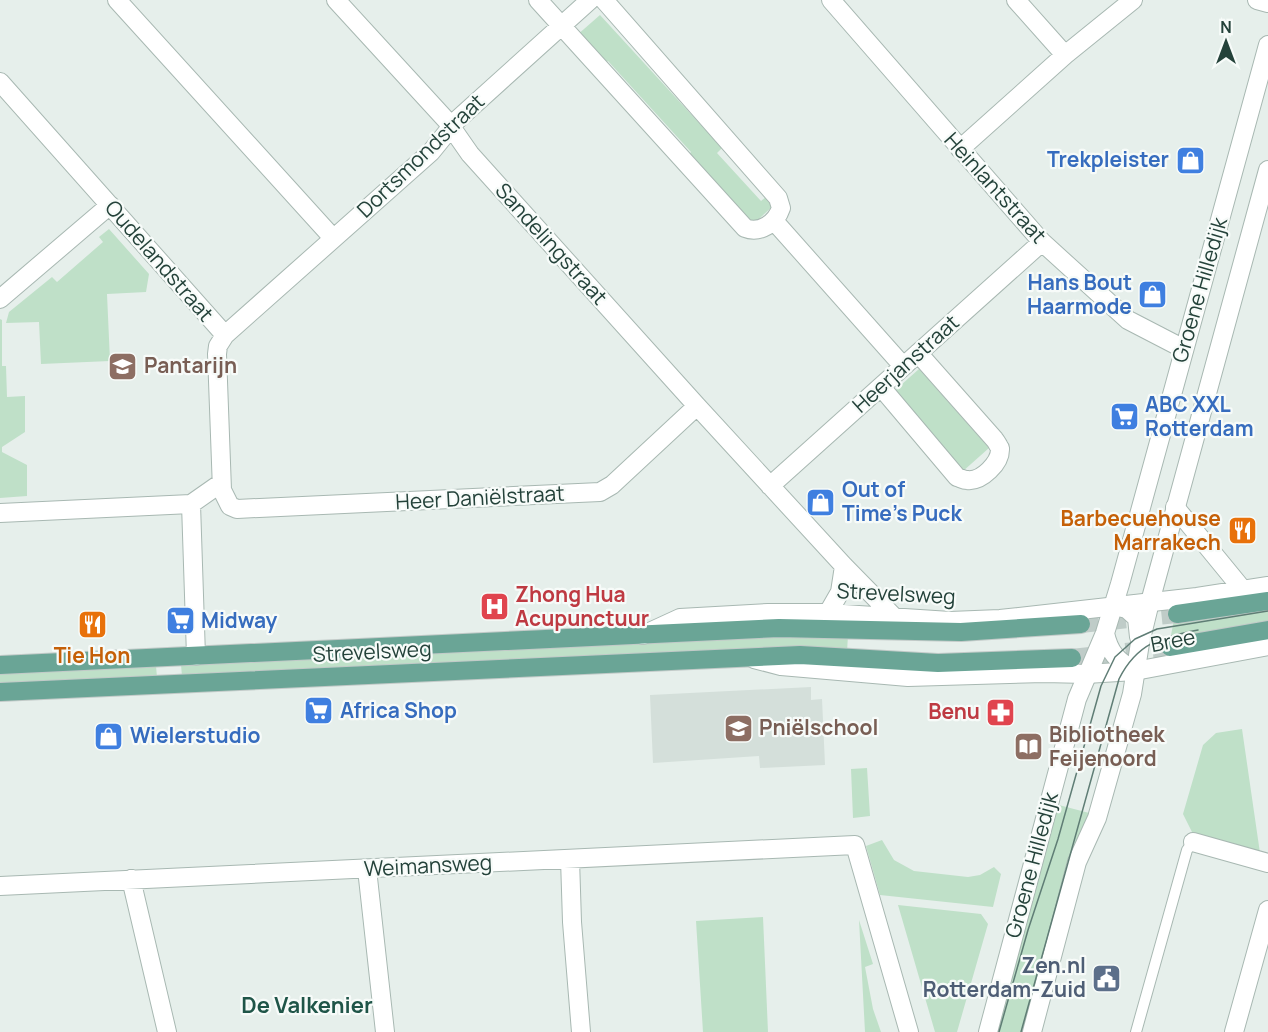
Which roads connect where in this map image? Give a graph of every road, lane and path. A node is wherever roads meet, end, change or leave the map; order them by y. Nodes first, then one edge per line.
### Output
1 (117, 0) edge
2 (336, 0) edge
3 (538, 0) edge
4 (590, 0) edge
5 (604, 0) edge
6 (831, 0) edge
7 (1016, 0) edge
8 (1133, 0) edge
9 (1257, 0) edge
10 (1268, 3) edge
11 (561, 26) junction
12 (1268, 45) edge
13 (1065, 56) junction
14 (0, 82) edge
15 (452, 129) junction
16 (960, 149) junction
17 (1268, 170) edge
18 (110, 205) junction
19 (775, 222) junction
20 (333, 238) junction
21 (1042, 242) junction
22 (0, 298) edge
23 (225, 335) junction
24 (1184, 349) junction
25 (918, 353) junction
26 (903, 366) junction
27 (881, 387) junction
28 (697, 406) junction
29 (221, 483) junction
30 (770, 486) junction
31 (191, 504) junction
32 (230, 506) joint
33 (1175, 507) junction
34 (0, 513) edge
35 (844, 566) junction
36 (1268, 586) edge
37 (1243, 590) junction
38 (1268, 601) edge
39 (1150, 602) junction
40 (1114, 606) junction
41 (828, 613) junction
42 (1176, 614) tunnel mouth
43 (894, 617) junction
44 (1081, 624) tunnel mouth
45 (1268, 630) edge
46 (1105, 633) junction
47 (643, 634) junction
48 (1140, 643) junction
49 (1268, 646) edge
50 (1170, 647) tunnel mouth
51 (196, 656) junction
52 (746, 657) junction
53 (1072, 658) tunnel mouth
54 (0, 665) edge
55 (1135, 671) junction
56 (1086, 674) junction
57 (0, 692) edge
58 (1193, 842) joint
59 (570, 859) junction
60 (1268, 863) edge
61 (367, 869) junction
62 (131, 879) junction
63 (0, 886) edge
64 (1268, 910) edge
65 (1260, 967) edge
66 (167, 1032) edge
67 (385, 1032) edge
68 (581, 1032) edge
69 (909, 1032) edge
70 (988, 1032) edge
71 (1032, 1032) edge
72 (1136, 1032) edge
73 (1234, 1032) edge

1 - 20 street
2 - 15 street, Sandelingstraat
3 - 11 street
4 - 11 street, Dortsmondstraat
5 - 19 street
6 - 16 street, Heinlantstraat
7 - 13 street
8 - 13 street
9 - 10 street
11 - 15 street, Dortsmondstraat
11 - 19 street
12 - 24 street, Groene Hilledijk
13 - 16 street
14 - 18 street, Oudelandstraat
15 - 20 street, Dortsmondstraat
15 - 28 street, Sandelingstraat
16 - 21 street, Heinlantstraat
17 - 33 street, Groene Hilledijk
18 - 22 street
18 - 23 street, Oudelandstraat
19 - 26 street
20 - 23 street, Dortsmondstraat
21 - 24 street, Heinlantstraat
21 - 25 street, Heerjanstraat
23 - 29 street, Oudelandstraat
24 - 40 street, Groene Hilledijk
25 - 26 street, Heerjanstraat
25 - 27 street
26 - 27 street, Heerjanstraat
27 - 30 street, Heerjanstraat
28 - 30 street, Sandelingstraat
28 - 32 street, Heer Daniëlstraat
29 - 31 street
29 - 32 street, Oudelandstraat
30 - 35 street, Sandelingstraat
31 - 34 street
31 - 51 street
33 - 37 street
33 - 39 street, Groene Hilledijk
35 - 41 street
35 - 43 street, Sandelingstraat
36 - 37 street, Bree
37 - 39 street, Bree
38 - 42 main road, Bree
39 - 40 street, Strevelsweg
39 - 48 street, Groene Hilledijk
40 - 43 street, Strevelsweg
40 - 46 street, Groene Hilledijk
40 - 48 street, Groene Hilledijk
41 - 43 street, Strevelsweg
41 - 47 street, Strevelsweg
44 - 47 main road, Strevelsweg
45 - 50 main road, Bree
46 - 55 street
46 - 56 street, Groene Hilledijk
47 - 51 main road, Strevelsweg
48 - 55 street, Groene Hilledijk
49 - 55 street, Bree
51 - 54 main road, Strevelsweg
52 - 53 main road, Strevelsweg
52 - 56 street, Strevelsweg
52 - 57 main road, Strevelsweg
55 - 56 street, Bree
55 - 71 street, Groene Hilledijk
56 - 70 street, Groene Hilledijk
58 - 60 street
58 - 72 lane
59 - 61 street, Weimansweg
59 - 68 street
59 - 69 street, Weimansweg
61 - 62 street, Weimansweg
61 - 67 street
62 - 63 street, Weimansweg
62 - 66 street
64 - 65 street
65 - 73 street

